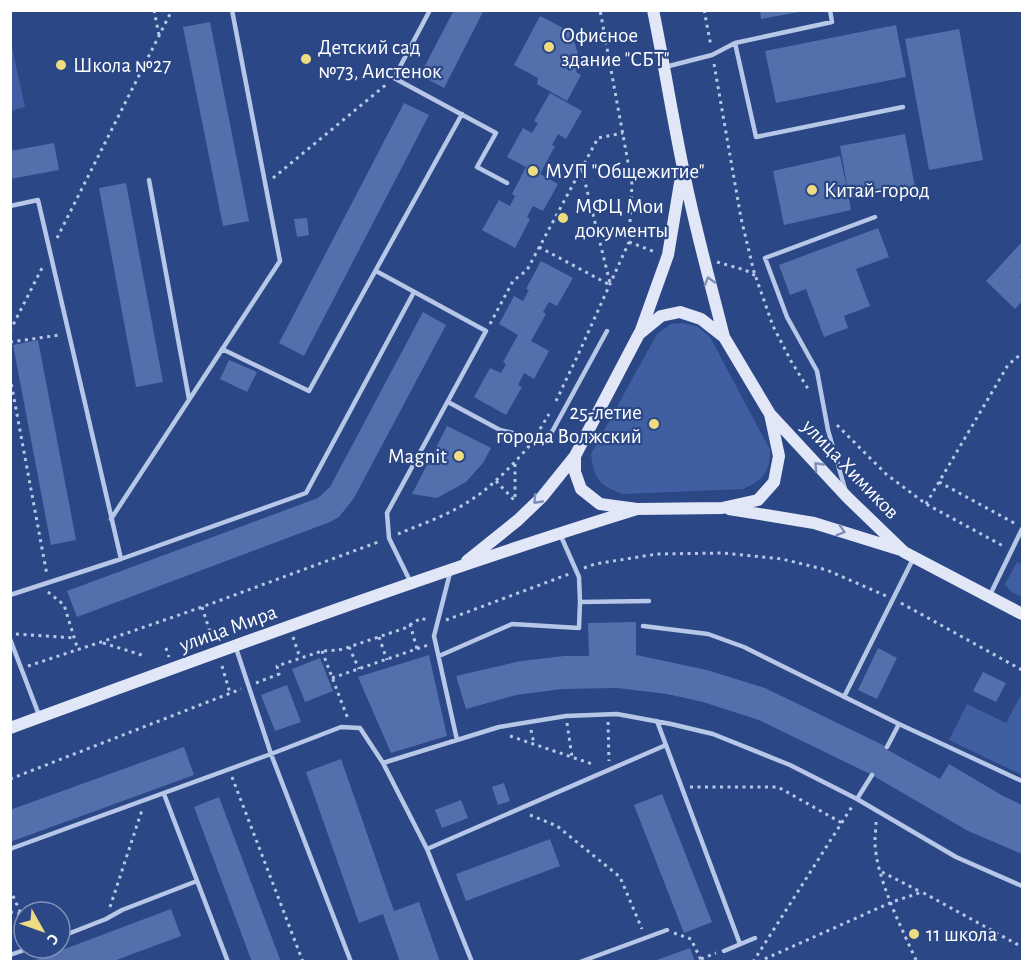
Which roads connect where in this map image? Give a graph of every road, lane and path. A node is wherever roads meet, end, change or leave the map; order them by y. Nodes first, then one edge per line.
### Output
1 (154, 10) edge
2 (172, 10) edge
3 (232, 10) edge
4 (430, 10) edge
5 (600, 10) edge
6 (653, 10) edge
7 (704, 10) edge
8 (830, 10) edge
9 (159, 36) junction
10 (735, 43) junction
11 (712, 55) junction
12 (665, 67) junction
13 (394, 78) junction
14 (903, 107) dead end
15 (462, 114) junction
16 (623, 133) junction
17 (582, 169) junction
18 (683, 169) junction
19 (149, 180) dead end
20 (507, 183) dead end
21 (266, 185) junction
22 (10, 206) edge
23 (875, 217) dead end
24 (629, 242) junction
25 (539, 247) junction
26 (50, 253) junction
27 (659, 253) dead end
28 (715, 261) dead end
29 (376, 271) junction
30 (756, 277) junction
31 (610, 285) junction
32 (414, 292) junction
33 (10, 331) edge
34 (486, 331) junction
35 (607, 331) dead end
36 (68, 333) junction
37 (639, 334) junction
38 (724, 337) junction
39 (10, 342) edge
40 (222, 349) junction
41 (1023, 353) edge
42 (10, 377) edge
43 (189, 400) junction
44 (448, 402) junction
45 (824, 411) junction
46 (770, 414) junction
47 (535, 438) junction
48 (575, 456) junction
49 (515, 463) junction
50 (496, 480) junction
51 (939, 482) junction
52 (847, 497) junction
53 (926, 504) junction
54 (722, 508) junction
55 (637, 509) junction
56 (111, 519) junction
57 (1023, 528) edge
58 (559, 533) junction
59 (389, 538) junction
60 (1012, 550) junction
61 (909, 554) junction
62 (121, 559) junction
63 (455, 568) junction
64 (576, 571) junction
65 (49, 583) junction
66 (411, 583) junction
67 (40, 585) junction
68 (10, 596) edge
69 (989, 597) junction
70 (893, 599) junction
71 (649, 601) dead end
72 (580, 603) junction
73 (202, 607) junction
74 (1023, 615) edge
75 (411, 624) junction
76 (437, 624) junction
77 (290, 625) junction
78 (643, 626) dead end
79 (210, 632) dead end
80 (10, 633) edge
81 (379, 637) junction
82 (74, 638) junction
83 (10, 639) edge
84 (102, 642) junction
85 (436, 643) junction
86 (235, 645) junction
87 (349, 647) junction
88 (417, 649) junction
89 (78, 650) junction
90 (322, 651) junction
91 (145, 656) dead end
92 (439, 656) junction
93 (300, 658) junction
94 (387, 660) junction
95 (222, 666) dead end
96 (21, 668) junction
97 (359, 669) junction
98 (1023, 670) edge
99 (332, 678) junction
100 (249, 686) junction
101 (230, 693) junction
102 (844, 697) junction
103 (608, 714) junction
104 (566, 716) junction
105 (40, 717) junction
106 (657, 721) junction
107 (899, 724) junction
108 (351, 727) junction
109 (10, 728) edge
110 (492, 729) junction
111 (457, 740) junction
112 (666, 745) junction
113 (887, 747) dead end
114 (271, 754) junction
115 (572, 757) junction
116 (383, 763) junction
117 (229, 770) junction
118 (609, 770) junction
119 (872, 775) dead end
120 (10, 779) edge
121 (1023, 781) edge
122 (682, 787) junction
123 (164, 794) junction
124 (857, 799) junction
125 (145, 800) junction
126 (517, 810) junction
127 (877, 811) junction
128 (842, 823) junction
129 (10, 849) edge
130 (427, 849) junction
131 (880, 871) junction
132 (197, 882) junction
133 (1023, 886) edge
134 (922, 892) junction
135 (892, 902) junction
136 (106, 919) junction
137 (667, 930) joint
138 (72, 932) edge
139 (646, 938) junction
140 (755, 938) dead end
141 (740, 944) junction
142 (1023, 947) edge
143 (724, 951) joint
144 (702, 960) edge
145 (228, 962) edge
146 (303, 962) edge
147 (351, 962) edge
148 (472, 962) edge
149 (580, 962) edge
150 (753, 962) edge
151 (759, 962) edge
152 (917, 962) edge

1 - 9 path
2 - 9 path
3 - 21 lane
4 - 13 lane
5 - 16 path
6 - 12 street
7 - 11 path
8 - 10 lane
9 - 26 path
10 - 11 lane
10 - 14 lane
11 - 12 lane
11 - 30 path
12 - 18 street
13 - 15 lane
13 - 21 path
15 - 20 lane
15 - 29 lane
16 - 17 path
16 - 24 path
17 - 25 path
17 - 31 path
18 - 37 street
38 -> 18 street
19 - 43 lane
21 - 40 lane
22 - 26 lane
23 - 45 lane
24 - 27 path
24 - 31 path
25 - 31 path
25 - 34 path
26 - 33 path
26 - 36 lane
28 - 30 path
29 - 32 lane
29 - 40 lane
30 - 45 path
31 - 47 path
32 - 34 lane
32 - 62 lane
34 - 44 lane
35 - 47 lane
36 - 39 path
36 - 56 lane
37 - 38 street
37 - 48 street
38 - 46 street
40 - 43 lane
41 - 51 path
42 - 65 path
43 - 56 lane
44 - 47 lane
44 - 59 lane
45 - 52 lane
45 - 53 path
52 -> 46 street, улица Химиков
46 - 54 street
47 - 49 path
48 - 55 street
48 -> 63 street, улица Мира
49 - 50 path
49 - 50 path
50 - 59 path
51 - 53 path
51 - 57 path
52 - 61 street, улица Химиков
53 - 60 path
54 - 55 street
54 -> 61 street, улица Химиков
55 - 58 street, улица Мира
56 - 62 lane
57 - 60 lane
58 - 63 street, улица Мира
58 - 64 lane
59 - 66 lane
59 - 73 path
60 - 69 lane
61 - 69 street, улица Химиков
61 - 70 lane
62 - 65 lane
63 - 66 street, улица Мира
63 - 76 lane
64 - 70 path
64 - 72 lane
64 - 76 path
65 - 67 lane
66 - 77 street, улица Мира
67 - 68 lane
67 - 82 path
69 - 74 street, улица Химиков
70 - 98 path
70 - 102 lane
71 - 72 lane
72 - 92 lane
73 - 79 path
73 - 84 path
75 - 76 path
75 - 81 path
75 - 88 path
76 - 85 lane
77 - 86 street, улица Мира
77 - 93 path
78 - 102 lane
80 - 82 path
81 - 87 path
81 - 94 path
82 - 89 path
83 - 96 lane
84 - 89 path
84 - 91 path
85 - 88 path
85 - 92 lane
86 - 100 lane
86 - 105 street, улица Мира
87 - 90 path
87 - 97 path
88 - 94 path
89 - 96 path
90 - 93 path
90 - 99 path
92 - 111 lane
93 - 100 path
94 - 97 path
95 - 101 path
96 - 105 lane
97 - 99 path
99 - 108 path
100 - 101 path
100 - 114 lane
101 - 120 path
102 - 107 lane
103 - 104 lane
103 - 106 lane
103 - 118 path
104 - 110 lane
104 - 115 path
105 - 109 street, улица Мира
106 - 112 lane
106 - 124 lane
107 - 113 lane
107 - 121 lane
108 - 114 lane
108 - 116 lane
110 - 111 lane
110 - 115 path
111 - 116 lane
112 - 118 lane
112 - 122 lane
114 - 117 lane
114 - 147 lane
115 - 118 path
116 - 130 lane
117 - 123 lane
117 - 146 path
118 - 126 lane
119 - 124 lane
122 - 128 path
122 - 141 lane
123 - 125 lane
123 - 132 lane
124 - 127 lane
124 - 128 path
125 - 129 lane
125 - 136 path
126 - 130 lane
126 - 139 path
127 - 131 path
127 - 133 lane
128 - 150 path
130 - 148 lane
131 - 134 path
131 - 135 path
132 - 136 lane
132 - 145 lane
134 - 135 path
134 - 142 path
135 - 151 path
135 - 152 path
136 - 138 lane
137 - 139 lane
137 - 144 path
139 - 149 lane
140 - 141 lane
141 - 143 lane
143 - 144 path

